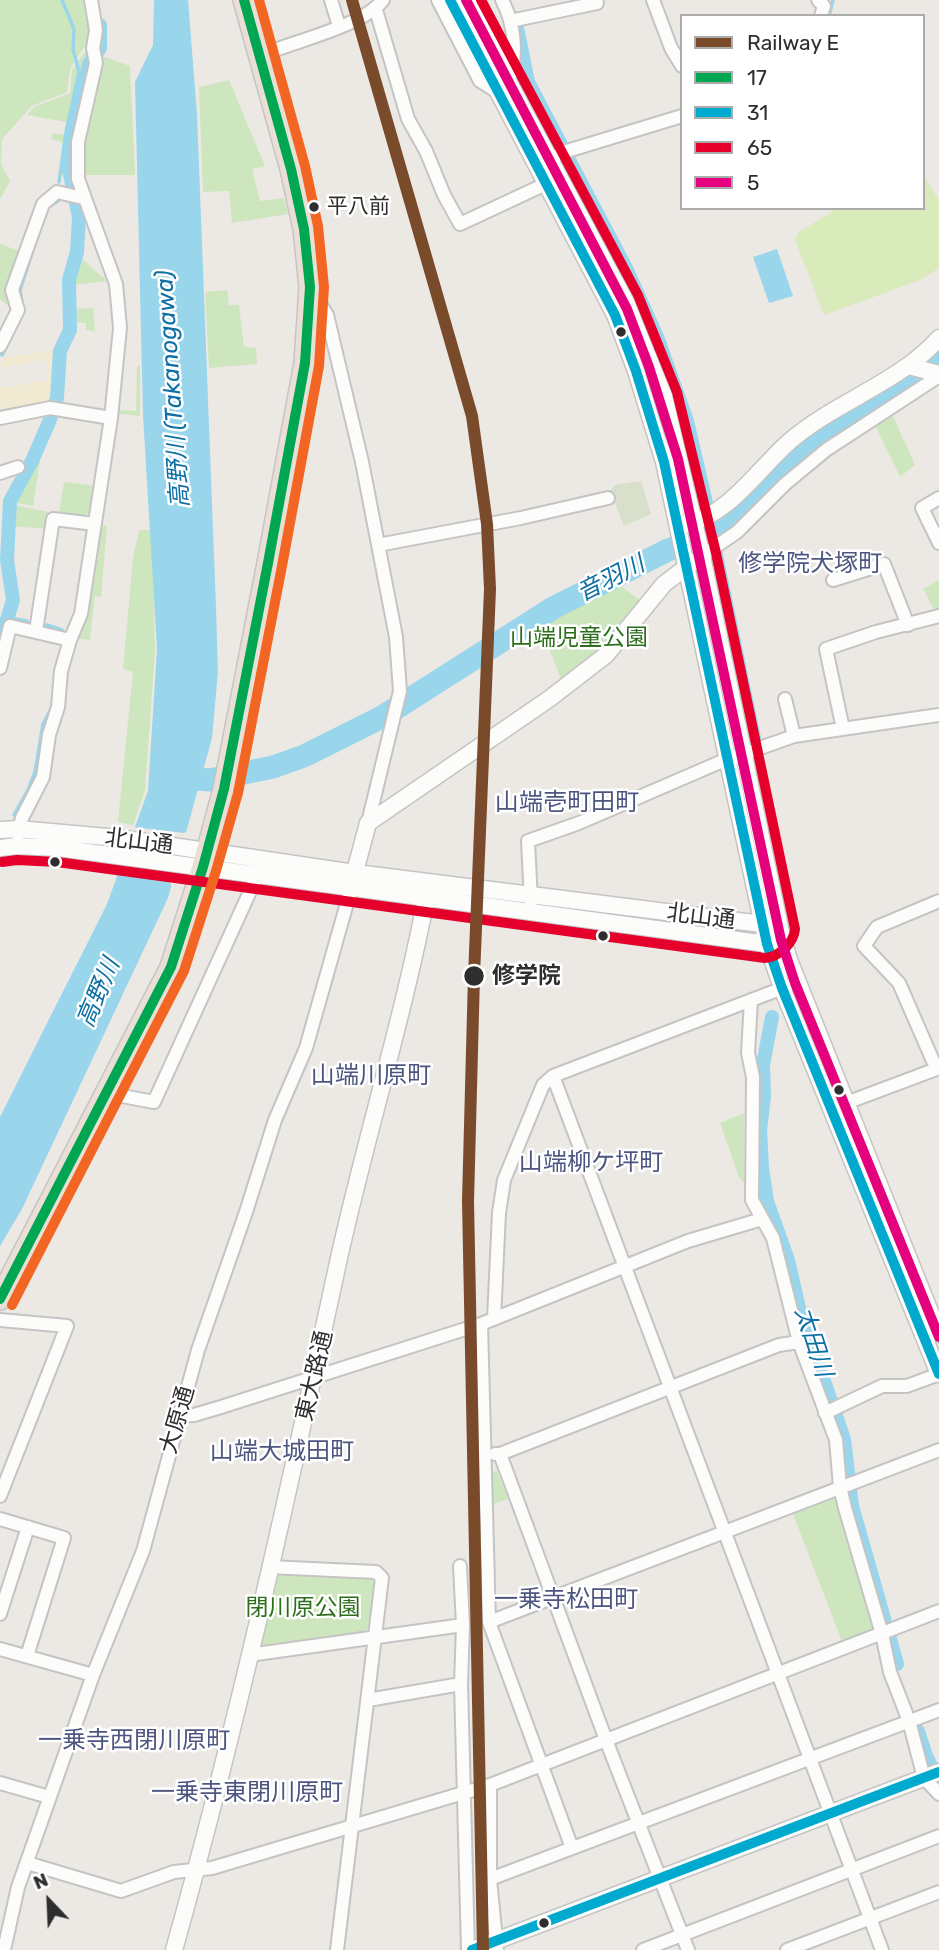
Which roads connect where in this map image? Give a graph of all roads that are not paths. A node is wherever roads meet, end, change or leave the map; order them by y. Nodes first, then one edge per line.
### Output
1 (91, 0) edge
2 (244, 0) edge
3 (331, 0) edge
4 (438, 0) edge
5 (450, 0) edge
6 (465, 0) edge
7 (476, 0) edge
8 (502, 0) edge
9 (653, 0) edge
10 (597, 3) dead end
11 (379, 5) edge
12 (510, 21) junction
13 (339, 26) junction
14 (260, 56) junction
15 (680, 63) edge
16 (505, 81) junction
17 (680, 117) edge
18 (559, 154) junction
19 (552, 181) junction
20 (76, 196) junction
21 (310, 287) junction
22 (939, 338) edge
23 (0, 346) edge
24 (912, 367) junction
25 (938, 374) edge
26 (0, 418) edge
27 (111, 418) junction
28 (19, 467) dead end
29 (0, 473) edge
30 (608, 498) dead end
31 (939, 498) edge
32 (94, 524) junction
33 (695, 526) junction
34 (678, 530) junction
35 (939, 543) edge
36 (378, 545) junction
37 (708, 549) junction
38 (685, 561) junction
39 (833, 580) dead end
40 (939, 616) edge
41 (908, 625) junction
42 (36, 631) junction
43 (70, 640) junction
44 (0, 668) edge
45 (785, 699) dead end
46 (939, 715) edge
47 (843, 729) junction
48 (794, 736) junction
49 (743, 754) junction
50 (727, 760) junction
51 (368, 824) junction
52 (18, 829) junction
53 (0, 830) edge
54 (18, 846) junction
55 (0, 848) edge
56 (201, 858) junction
57 (258, 874) junction
58 (353, 881) junction
59 (428, 891) junction
60 (532, 895) junction
61 (939, 901) edge
62 (530, 912) junction
63 (762, 924) junction
64 (781, 932) junction
65 (766, 944) junction
66 (790, 985) junction
67 (751, 1000) junction
68 (939, 1068) edge
69 (553, 1076) junction
70 (106, 1093) junction
71 (846, 1102) junction
72 (762, 1219) junction
73 (624, 1266) junction
74 (0, 1300) edge
75 (0, 1320) edge
76 (488, 1321) junction
77 (939, 1334) edge
78 (799, 1342) junction
79 (939, 1374) edge
80 (315, 1376) junction
81 (670, 1388) junction
82 (825, 1413) junction
83 (178, 1416) junction
84 (939, 1450) edge
85 (0, 1453) edge
86 (485, 1454) junction
87 (500, 1454) junction
88 (14, 1457) junction
89 (840, 1487) junction
90 (0, 1496) edge
91 (0, 1519) edge
92 (28, 1527) junction
93 (725, 1531) junction
94 (460, 1566) dead end
95 (269, 1567) junction
96 (555, 1597) junction
97 (939, 1611) edge
98 (0, 1614) edge
99 (489, 1622) junction
100 (463, 1625) junction
101 (887, 1632) junction
102 (376, 1637) junction
103 (0, 1648) edge
104 (249, 1655) junction
105 (27, 1656) junction
106 (779, 1674) junction
107 (93, 1675) junction
108 (461, 1684) junction
109 (368, 1700) junction
110 (939, 1710) edge
111 (909, 1721) junction
112 (606, 1740) junction
113 (810, 1759) junction
114 (541, 1765) junction
115 (933, 1775) edge
116 (0, 1783) edge
117 (489, 1785) junction
118 (465, 1793) junction
119 (939, 1794) edge
120 (49, 1797) junction
121 (831, 1813) junction
122 (639, 1823) junction
123 (352, 1826) junction
124 (939, 1836) edge
125 (572, 1848) junction
126 (27, 1863) junction
127 (197, 1870) junction
128 (853, 1870) junction
129 (661, 1878) junction
130 (490, 1879) junction
131 (939, 1892) edge
132 (871, 1917) junction
133 (682, 1936) junction
134 (496, 1945) edge
135 (4, 1950) edge
136 (174, 1950) edge
137 (337, 1950) edge
138 (470, 1950) edge
139 (643, 1950) edge
140 (688, 1950) edge
141 (787, 1950) edge
142 (882, 1950) edge

1 - 20 street
2 - 14 highway
3 - 13 street
4 - 16 street
5 - 16 street
6 - 16 street
7 - 16 street
8 - 12 street
9 - 15 street
10 - 12 street
11 - 13 street
11 - 19 street
12 - 16 street
13 - 14 street
14 - 21 highway
16 - 18 street
16 - 19 street
17 - 18 street
18 - 19 street
19 - 33 street
19 - 34 street
20 - 23 street
20 - 27 street
21 - 36 street
21 - 56 highway
22 - 24 street
24 - 25 street
24 - 33 street
25 - 37 street
26 - 27 street
27 - 32 street
28 - 29 street
30 - 36 street
31 - 35 street
32 - 42 street
32 - 43 street
33 - 34 street
33 - 37 street
34 - 38 street
36 - 51 street
37 - 38 street
37 - 49 street
38 - 50 street
38 - 51 street
39 - 41 street
40 - 41 street
41 - 47 street
42 - 43 street
42 - 44 street
43 - 52 street
45 - 48 street
46 - 47 street
47 - 48 street
48 - 49 street
49 - 50 street
49 - 64 street
50 - 60 street
50 - 63 street
51 - 58 street
52 - 53 street, 北山通
52 - 54 street
52 - 56 street, 北山通
54 - 55 street, 北山通
54 - 56 street, 北山通
56 - 57 street, 北山通
56 - 58 street, 北山通
56 - 70 highway
57 - 58 street, 北山通
57 - 70 street
58 - 59 street, 北山通
58 - 83 street, 大原通
59 - 60 street, 北山通
59 - 62 street, 北山通
59 - 80 street, 東大路通
60 - 62 street
60 - 63 street, 北山通
61 - 68 street
62 - 65 street, 北山通
63 - 64 street, 北山通
63 - 65 street
64 - 65 street, 北山通
64 - 66 street
65 - 66 street
66 - 67 street
66 - 71 street
66 - 79 street
67 - 69 street
67 - 72 street
68 - 71 street
69 - 73 street
69 - 76 street
70 - 74 highway
71 - 77 street
72 - 73 street
72 - 78 street
73 - 76 street
73 - 81 street
75 - 88 street
76 - 80 street
76 - 86 street
78 - 81 street
78 - 82 street
79 - 82 street
80 - 83 street
80 - 95 street, 東大路通
81 - 87 street
81 - 93 street
82 - 89 street
83 - 107 street, 大原通
84 - 89 street
85 - 88 street
86 - 87 street
86 - 99 street
87 - 96 street
88 - 90 street
89 - 93 street
89 - 101 street
91 - 92 street
92 - 98 street
92 - 105 street
93 - 96 street
93 - 106 street
94 - 100 street
95 - 102 street
95 - 104 street, 東大路通
96 - 99 street
96 - 112 street
97 - 101 street
99 - 114 street
100 - 102 street
100 - 108 street
101 - 106 street
101 - 111 street
102 - 104 street
102 - 109 street
103 - 105 street
104 - 127 street, 東大路通
105 - 107 street
106 - 112 street
106 - 113 street
107 - 120 street, 大原通
108 - 109 street
108 - 118 street
109 - 123 street
110 - 111 street
111 - 113 street
111 - 115 street
112 - 114 street
112 - 122 street
113 - 121 street
113 - 122 street
114 - 117 street
114 - 125 street
115 - 119 street
115 - 121 street
116 - 120 street
117 - 118 street
117 - 130 street
118 - 123 street
118 - 138 street
120 - 126 street, 大原通
121 - 128 street
121 - 129 street
122 - 125 street
122 - 129 street
123 - 127 street
123 - 137 street
124 - 128 street
125 - 130 street
126 - 127 street
126 - 135 street, 大原通
127 - 136 street, 東大路通
128 - 132 street
128 - 133 street
129 - 133 street
129 - 134 street
130 - 134 street
131 - 132 street
132 - 141 street
132 - 142 street
133 - 139 street
133 - 140 street
134 - 138 street

